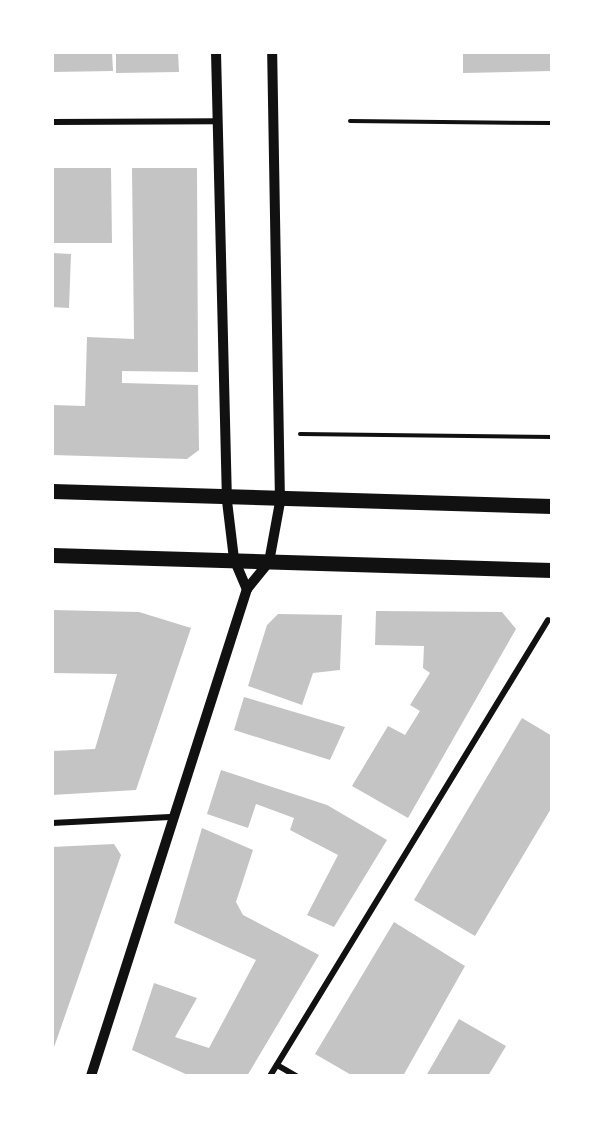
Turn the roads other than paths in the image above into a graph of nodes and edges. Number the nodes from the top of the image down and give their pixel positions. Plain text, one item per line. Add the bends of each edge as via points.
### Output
1 (216, 52) edge
2 (272, 52) edge
3 (218, 121) junction
4 (52, 122) edge
5 (52, 491) edge
6 (227, 501) junction
7 (280, 502) junction
8 (552, 506) edge
9 (52, 555) edge
10 (234, 560) junction
11 (268, 562) junction
12 (552, 570) edge
13 (247, 589) junction
14 (548, 620) dead end
15 (170, 817) junction
16 (52, 823) edge
17 (277, 1065) junction
18 (90, 1076) edge
19 (270, 1076) edge
20 (296, 1076) edge

1 - 3 street
2 - 7 street
3 - 4 street
3 - 6 street
5 - 6 main road
6 - 7 main road
6 - 10 street
7 - 8 main road
7 - 11 street
9 - 10 main road
10 - 11 main road
10 - 13 street
11 - 12 main road
11 - 13 street
13 - 15 street
14 - 17 street
15 - 16 street
15 - 18 street
17 - 19 street
17 - 20 street

